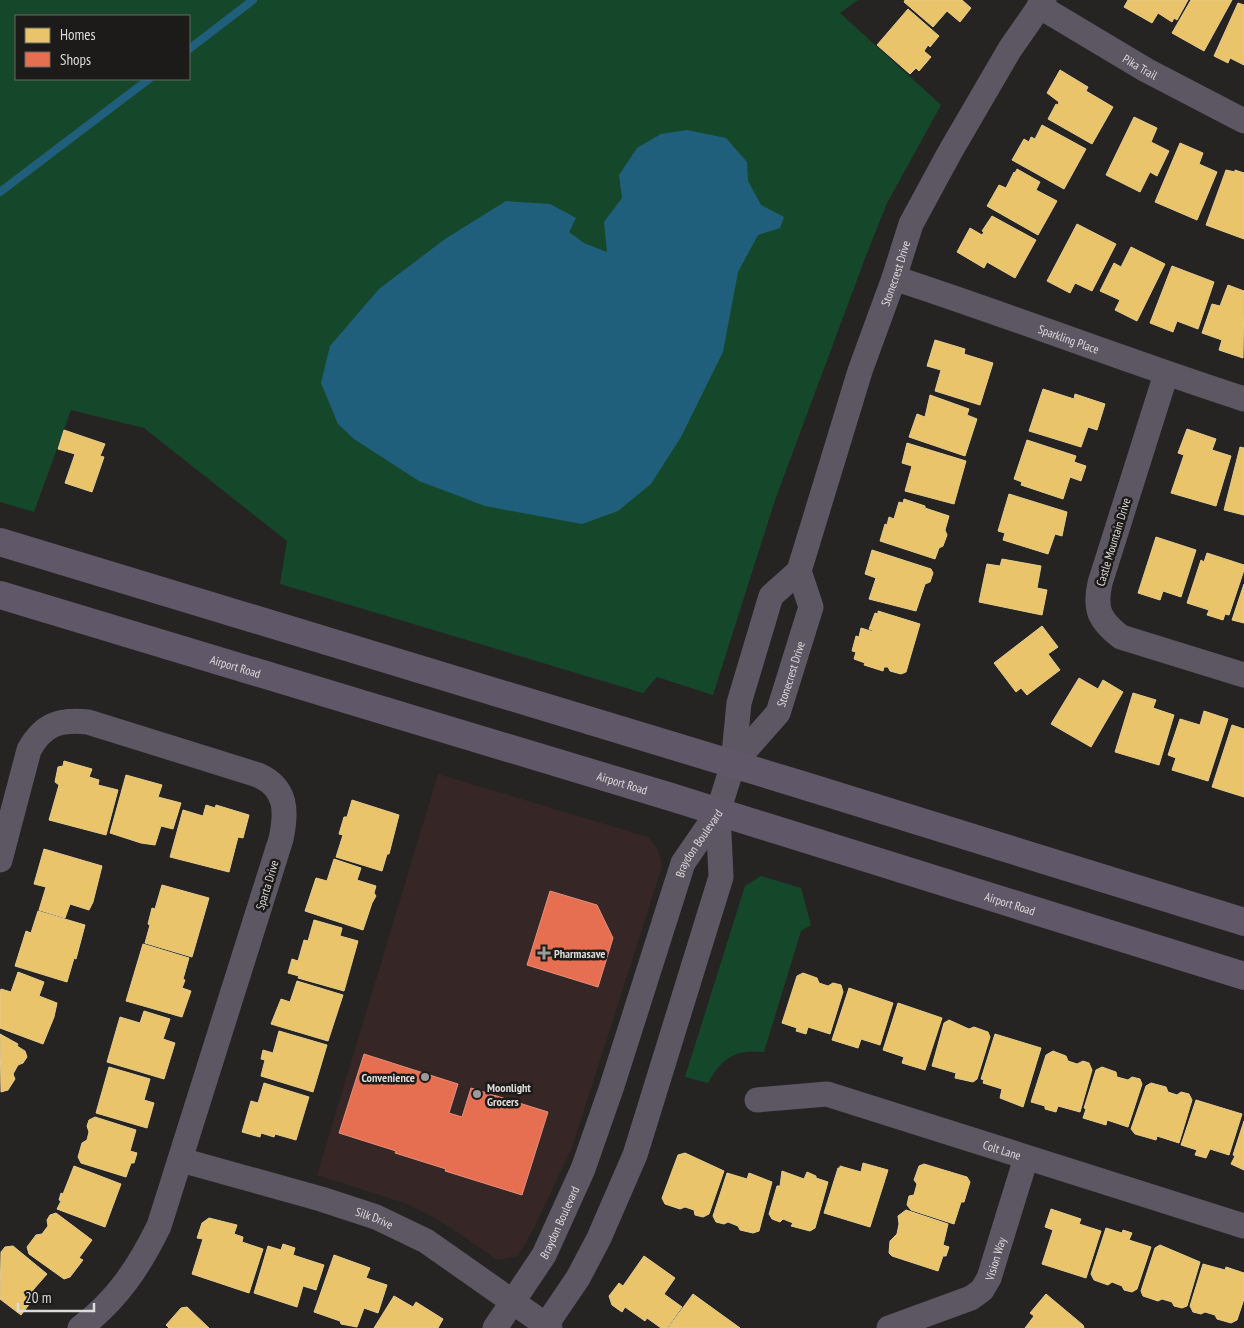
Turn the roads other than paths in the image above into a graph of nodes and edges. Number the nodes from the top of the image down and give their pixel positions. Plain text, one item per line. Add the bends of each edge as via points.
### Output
1 (1042, 3) edge
2 (1244, 120) edge
3 (894, 278) junction
4 (1166, 374) junction
5 (1244, 399) edge
6 (0, 542) edge
7 (799, 571) junction
8 (0, 595) edge
9 (1244, 675) edge
10 (733, 764) junction
11 (718, 812) junction
12 (0, 860) edge
13 (1244, 922) edge
14 (1244, 976) edge
15 (757, 1100) dead end
16 (1026, 1158) junction
17 (181, 1160) junction
18 (1244, 1226) edge
19 (514, 1303) junction
20 (547, 1327) edge
21 (80, 1328) edge
22 (496, 1328) edge
23 (888, 1328) edge

1 - 2 street, Pika Trail via 1146,70
1 - 3 street, Stonecrest Drive via 1010,48 911,224
3 - 4 street, Sparkling Place
3 - 7 street, Stonecrest Drive via 860,371
4 - 5 street, Sparkling Place
4 - 9 street, Castle Mountain Drive via 1097,594 1100,617 1122,637
6 - 10 main road
7 - 10 street, Stonecrest Drive via 771,596 739,702
7 - 10 street, Stonecrest Drive via 811,607 778,713
8 - 11 main road, Airport Road
10 - 11 street, Stonecrest Drive
10 - 13 main road
11 - 14 main road, Airport Road
11 - 19 street, Braydon Boulevard via 683,863 583,1169 544,1256
11 - 20 street, Braydon Boulevard via 722,877 635,1155 599,1238
12 - 17 street, Sparta Drive via 30,750 44,729 58,723 72,720 88,722 258,775 279,790 285,820 281,839
15 - 16 street, Colt Lane via 827,1094
16 - 18 street, Colt Lane
16 - 23 street, Vision Way via 989,1278 982,1290 971,1298
17 - 19 street, Silk Drive via 321,1199 376,1218 426,1241
17 - 21 street, Sparta Drive via 159,1226 147,1250 110,1302
19 - 20 street, Silk Drive
19 - 22 street, Braydon Boulevard

